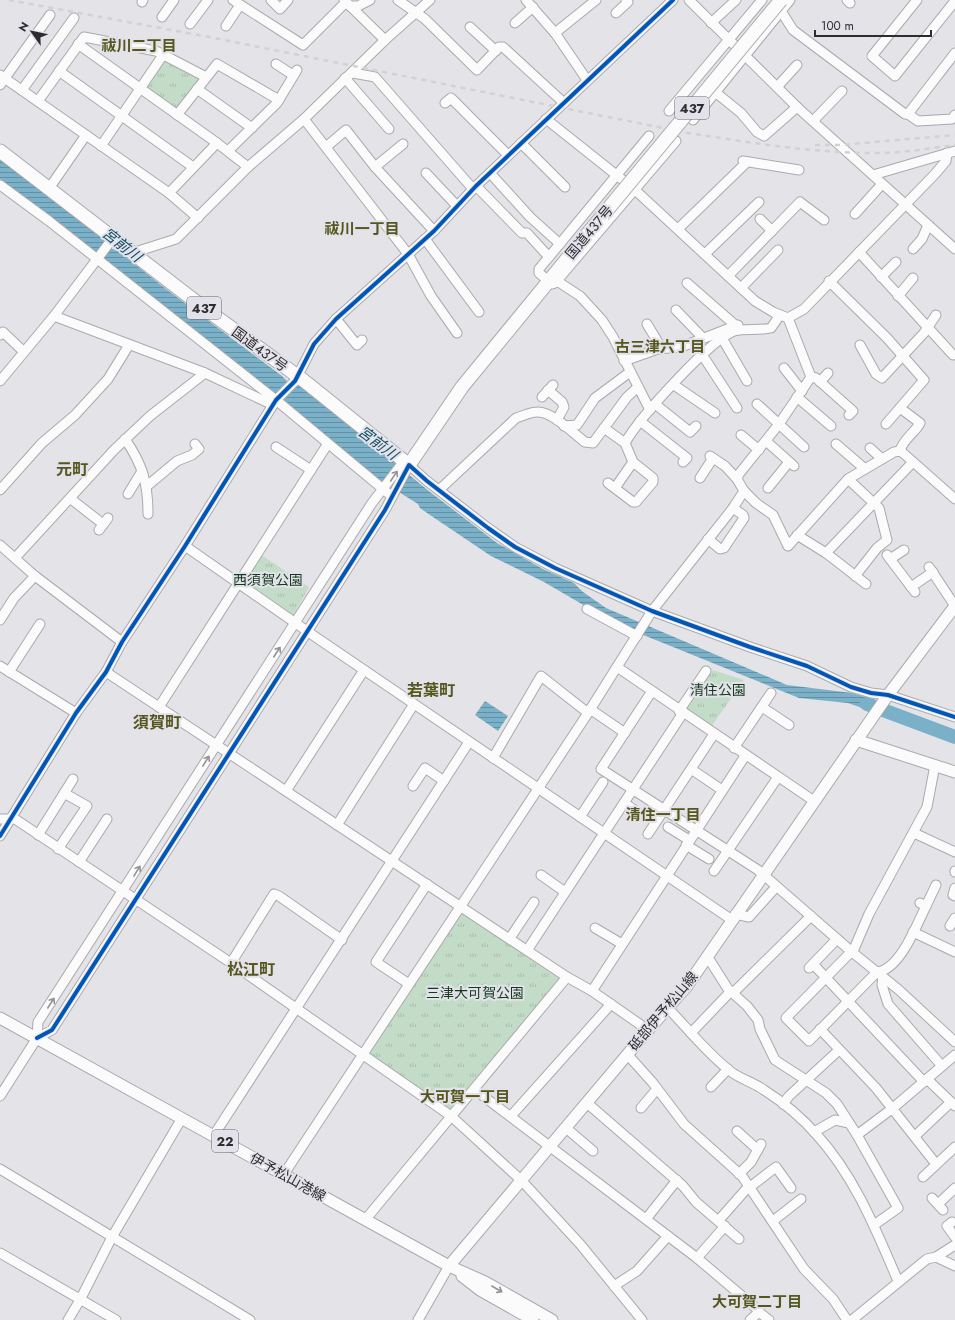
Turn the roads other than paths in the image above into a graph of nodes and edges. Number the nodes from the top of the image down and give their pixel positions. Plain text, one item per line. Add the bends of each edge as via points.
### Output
1 (174, 0) edge
2 (208, 0) edge
3 (271, 0) edge
4 (288, 0) edge
5 (370, 0) edge
6 (398, 0) edge
7 (430, 0) edge
8 (526, 0) edge
9 (596, 0) edge
10 (626, 0) edge
11 (673, 0) edge
12 (689, 0) edge
13 (736, 0) edge
14 (762, 0) edge
15 (772, 0) edge
16 (790, 0) edge
17 (917, 0) edge
18 (955, 1) edge
19 (236, 2) edge
20 (347, 3) edge
21 (781, 6) edge
22 (532, 7) junction
23 (415, 12) junction
24 (616, 13) dead end
25 (50, 15) dead end
26 (162, 17) dead end
27 (74, 18) dead end
28 (711, 23) junction
29 (190, 24) dead end
30 (516, 24) dead end
31 (226, 26) dead end
32 (470, 27) dead end
33 (555, 33) junction
34 (385, 40) junction
35 (728, 40) junction
36 (78, 44) junction
37 (496, 51) junction
38 (955, 53) edge
39 (163, 55) junction
40 (744, 55) junction
41 (276, 64) dead end
42 (797, 65) dead end
43 (59, 71) junction
44 (349, 76) junction
45 (206, 77) junction
46 (2, 79) edge
47 (587, 80) junction
48 (777, 87) junction
49 (140, 89) junction
50 (22, 90) junction
51 (197, 90) junction
52 (842, 91) dead end
53 (715, 92) junction
54 (279, 100) junction
55 (38, 101) junction
56 (445, 103) dead end
57 (564, 104) junction
58 (797, 107) junction
59 (669, 111) dead end
60 (908, 114) junction
61 (122, 115) junction
62 (177, 115) junction
63 (955, 115) edge
64 (304, 119) junction
65 (546, 119) junction
66 (693, 120) dead end
67 (813, 121) junction
68 (252, 128) junction
69 (389, 129) dead end
70 (86, 135) junction
71 (649, 136) dead end
72 (676, 141) dead end
73 (217, 143) junction
74 (521, 143) junction
75 (402, 144) dead end
76 (101, 146) junction
77 (326, 147) junction
78 (0, 151) edge
79 (228, 151) junction
80 (951, 152) edge
81 (508, 155) junction
82 (193, 167) junction
83 (248, 167) junction
84 (375, 167) junction
85 (787, 168) junction
86 (799, 170) dead end
87 (426, 173) dead end
88 (490, 173) junction
89 (617, 175) junction
90 (873, 175) junction
91 (783, 177) dead end
92 (882, 184) junction
93 (0, 185) edge
94 (50, 187) junction
95 (566, 187) dead end
96 (474, 188) junction
97 (634, 189) junction
98 (169, 193) junction
99 (759, 202) dead end
100 (905, 204) junction
101 (457, 206) junction
102 (600, 213) junction
103 (855, 214) dead end
104 (198, 218) junction
105 (760, 219) dead end
106 (824, 220) dead end
107 (928, 225) junction
108 (678, 229) junction
109 (434, 231) junction
110 (772, 231) junction
111 (425, 239) junction
112 (112, 240) junction
113 (560, 244) junction
114 (913, 249) dead end
115 (955, 249) edge
116 (778, 250) dead end
117 (859, 252) junction
118 (132, 253) junction
119 (408, 254) junction
120 (705, 254) junction
121 (549, 257) junction
122 (98, 258) junction
123 (896, 262) dead end
124 (728, 276) junction
125 (881, 277) junction
126 (913, 278) dead end
127 (549, 280) junction
128 (829, 281) junction
129 (687, 283) dead end
130 (741, 288) junction
131 (898, 296) junction
132 (676, 310) dead end
133 (479, 312) dead end
134 (54, 316) junction
135 (784, 316) junction
136 (936, 316) dead end
137 (336, 319) junction
138 (648, 324) dead end
139 (735, 325) junction
140 (751, 325) dead end
141 (928, 327) junction
142 (457, 333) dead end
143 (0, 335) edge
144 (703, 338) junction
145 (722, 338) junction
146 (362, 340) dead end
147 (129, 344) junction
148 (860, 345) dead end
149 (661, 349) junction
150 (24, 352) junction
151 (902, 355) junction
152 (953, 355) dead end
153 (703, 356) junction
154 (624, 361) junction
155 (784, 368) dead end
156 (630, 372) junction
157 (205, 373) junction
158 (828, 373) dead end
159 (811, 377) junction
160 (296, 379) junction
161 (0, 381) edge
162 (747, 382) dead end
163 (820, 382) junction
164 (674, 385) junction
165 (638, 387) junction
166 (547, 391) dead end
167 (800, 394) junction
168 (276, 400) junction
169 (757, 404) dead end
170 (653, 407) junction
171 (737, 408) dead end
172 (900, 408) junction
173 (715, 413) dead end
174 (849, 415) dead end
175 (556, 420) junction
176 (640, 421) junction
177 (779, 424) junction
178 (886, 424) dead end
179 (564, 426) junction
180 (696, 426) dead end
181 (831, 426) dead end
182 (604, 428) junction
183 (741, 435) dead end
184 (125, 439) junction
185 (766, 441) junction
186 (625, 443) junction
187 (195, 444) dead end
188 (327, 444) junction
189 (836, 444) dead end
190 (804, 447) dead end
191 (276, 448) dead end
192 (870, 448) dead end
193 (759, 450) junction
194 (900, 451) junction
195 (882, 459) junction
196 (632, 462) junction
197 (683, 462) dead end
198 (913, 462) junction
199 (406, 464) junction
200 (865, 469) junction
201 (311, 470) junction
202 (142, 471) junction
203 (700, 478) dead end
204 (737, 479) junction
205 (848, 480) junction
206 (147, 486) junction
207 (768, 488) dead end
208 (0, 490) edge
209 (439, 490) junction
210 (744, 491) junction
211 (388, 492) junction
212 (128, 494) dead end
213 (71, 499) junction
214 (955, 499) edge
215 (873, 503) junction
216 (733, 508) junction
217 (148, 514) dead end
218 (103, 524) dead end
219 (797, 535) junction
220 (708, 539) junction
221 (0, 545) edge
222 (186, 546) junction
223 (904, 550) dead end
224 (826, 553) junction
225 (15, 558) junction
226 (35, 576) junction
227 (855, 576) junction
228 (238, 584) junction
229 (866, 584) dead end
230 (955, 606) edge
231 (587, 609) dead end
232 (652, 610) junction
233 (0, 620) edge
234 (296, 623) junction
235 (40, 624) dead end
236 (307, 632) junction
237 (637, 636) junction
238 (122, 642) junction
239 (0, 666) edge
240 (617, 667) junction
241 (364, 670) junction
242 (706, 671) dead end
243 (9, 672) junction
244 (106, 672) junction
245 (652, 691) junction
246 (771, 693) dead end
247 (885, 699) junction
248 (414, 704) junction
249 (762, 707) junction
250 (159, 708) junction
251 (589, 711) junction
252 (681, 712) junction
253 (76, 713) junction
254 (955, 718) edge
255 (789, 724) dead end
256 (625, 732) junction
257 (714, 734) junction
258 (856, 740) junction
259 (469, 742) junction
260 (216, 746) junction
261 (734, 748) junction
262 (229, 755) junction
263 (745, 756) junction
264 (493, 758) junction
265 (935, 766) junction
266 (691, 769) junction
267 (955, 772) edge
268 (778, 777) junction
269 (73, 779) dead end
270 (413, 781) dead end
271 (444, 781) junction
272 (603, 782) dead end
273 (538, 789) junction
274 (632, 789) junction
275 (722, 790) junction
276 (286, 791) junction
277 (64, 793) junction
278 (624, 802) junction
279 (814, 802) junction
280 (664, 810) junction
281 (644, 816) dead end
282 (580, 817) junction
283 (0, 819) edge
284 (107, 819) dead end
285 (10, 820) junction
286 (337, 825) junction
287 (668, 827) dead end
288 (696, 830) junction
289 (603, 833) junction
290 (914, 833) junction
291 (648, 834) dead end
292 (38, 835) junction
293 (0, 836) edge
294 (688, 842) junction
295 (58, 848) junction
296 (728, 850) junction
297 (955, 852) edge
298 (708, 859) dead end
299 (393, 861) junction
300 (79, 862) junction
301 (714, 871) dead end
302 (541, 875) dead end
303 (666, 876) junction
304 (762, 876) junction
305 (427, 884) junction
306 (936, 885) dead end
307 (776, 887) junction
308 (124, 892) junction
309 (565, 892) junction
310 (135, 899) junction
311 (534, 902) dead end
312 (461, 906) junction
313 (811, 916) junction
314 (734, 917) junction
315 (955, 918) edge
316 (950, 926) dead end
317 (595, 928) dead end
318 (913, 932) junction
319 (510, 938) junction
320 (837, 938) junction
321 (342, 940) junction
322 (622, 944) junction
323 (528, 949) junction
324 (852, 952) junction
325 (955, 952) edge
326 (707, 956) junction
327 (230, 963) junction
328 (880, 975) junction
329 (567, 977) junction
330 (826, 978) junction
331 (409, 984) junction
332 (592, 991) junction
333 (732, 992) junction
334 (849, 1001) junction
335 (611, 1004) junction
336 (297, 1008) junction
337 (668, 1008) junction
338 (0, 1018) edge
339 (820, 1029) junction
340 (648, 1030) junction
341 (691, 1033) junction
342 (37, 1038) junction
343 (955, 1042) edge
344 (839, 1050) junction
345 (362, 1053) junction
346 (627, 1054) junction
347 (955, 1055) edge
348 (942, 1066) junction
349 (728, 1069) junction
350 (807, 1080) junction
351 (926, 1080) junction
352 (711, 1087) dead end
353 (474, 1089) junction
354 (657, 1089) junction
355 (0, 1096) edge
356 (586, 1103) junction
357 (783, 1104) junction
358 (953, 1104) edge
359 (641, 1108) dead end
360 (893, 1108) junction
361 (451, 1116) junction
362 (511, 1116) junction
363 (182, 1118) junction
364 (849, 1122) junction
365 (566, 1128) junction
366 (737, 1131) dead end
367 (814, 1132) junction
368 (214, 1135) junction
369 (857, 1135) junction
370 (915, 1136) junction
371 (551, 1146) junction
372 (955, 1147) edge
373 (593, 1151) dead end
374 (936, 1164) junction
375 (0, 1169) edge
376 (284, 1174) junction
377 (739, 1174) junction
378 (923, 1177) dead end
379 (677, 1180) junction
380 (522, 1181) junction
381 (749, 1187) junction
382 (791, 1188) dead end
383 (955, 1188) edge
384 (801, 1199) dead end
385 (938, 1204) dead end
386 (646, 1219) junction
387 (365, 1220) junction
388 (773, 1221) junction
389 (952, 1222) dead end
390 (722, 1223) junction
391 (874, 1225) junction
392 (668, 1236) junction
393 (112, 1237) junction
394 (955, 1237) edge
395 (739, 1239) dead end
396 (955, 1245) edge
397 (0, 1253) edge
398 (936, 1257) junction
399 (697, 1258) junction
400 (449, 1266) junction
401 (955, 1266) edge
402 (898, 1280) junction
403 (614, 1286) junction
404 (80, 1300) junction
405 (759, 1312) junction
406 (247, 1319) edge
407 (68, 1320) edge
408 (116, 1320) edge
409 (418, 1320) edge
410 (533, 1320) edge
411 (552, 1320) edge
412 (642, 1320) edge
413 (750, 1320) edge
414 (769, 1320) edge
415 (847, 1320) edge
416 (852, 1320) edge

1 - 26 street
2 - 29 street
3 - 4 street via 280,8
5 - 20 street via 358,6
6 - 23 street
7 - 23 street
8 - 22 street
9 - 33 street
10 - 24 street via 628,2
11 - 47 street
12 - 28 street
13 - 28 street
14 - 35 street
15 - 102 highway, 国道437号 / 437
16 - 21 street
17 - 18 street via 872,56 895,76
19 - 20 street via 303,45
19 - 31 street
20 - 34 street
21 - 40 street
21 - 60 street via 793,30
21 - 102 highway, 国道437号 / 437, bridge
22 - 30 street
22 - 33 street
23 - 34 street
23 - 37 street via 477,70
25 - 46 street
27 - 50 street
28 - 35 street
32 - 37 street
33 - 47 street
34 - 44 street
35 - 40 street
35 - 59 street
36 - 39 street via 84,37 156,51
36 - 43 street
36 - 49 street
37 - 57 street via 500,47 506,49
38 - 60 street
39 - 45 street
39 - 49 street
40 - 48 street
40 - 53 street
41 - 54 street via 295,73
42 - 48 street
43 - 55 street
43 - 61 street
44 - 64 street
44 - 69 street
44 - 96 street via 375,77
45 - 51 street
45 - 54 street via 217,64
46 - 50 street
47 - 57 street
48 - 58 street
49 - 61 street
49 - 62 street
50 - 55 street
51 - 62 street
51 - 68 street
52 - 67 street
53 - 58 street via 764,136
53 - 66 street
54 - 68 street
55 - 70 street
56 - 81 street via 451,98
57 - 65 street
58 - 67 street
60 - 63 street via 918,121 952,119
61 - 76 street
61 - 82 street
62 - 73 street
64 - 77 street
64 - 83 street
65 - 74 street
65 - 89 street
67 - 90 street
68 - 79 street
70 - 76 street
70 - 94 street
71 - 89 street
72 - 97 street
73 - 79 street
73 - 82 street
74 - 81 street
74 - 95 street
75 - 84 street
76 - 98 street
77 - 84 street via 346,130
77 - 119 street
78 - 94 highway, 国道437号 / 437
79 - 83 street
80 - 90 street
80 - 100 street via 941,168
81 - 88 street
82 - 98 street
83 - 104 street
84 - 109 street
85 - 86 street
85 - 91 street
85 - 108 street via 745,161
87 - 101 street
88 - 96 street
88 - 113 street via 530,217
89 - 97 street
89 - 113 street
90 - 92 street
92 - 100 street
92 - 103 street
93 - 122 street
94 - 112 highway, 国道437号 / 437
96 - 101 street
96 - 121 street via 522,234 527,233
97 - 108 street
97 - 127 street
98 - 104 street
99 - 120 street
100 - 107 street
100 - 117 street
101 - 109 street
102 - 127 highway, 国道437号 / 437
104 - 118 street via 176,240
105 - 110 street
106 - 110 street via 800,202
107 - 114 street via 922,239
107 - 115 street
108 - 120 street
109 - 111 street
110 - 124 street
111 - 119 street
111 - 133 street
112 - 118 highway, 国道437号 / 437
112 - 122 street
113 - 121 street
116 - 130 street
117 - 125 street
117 - 128 street
118 - 160 highway, 国道437号 / 437
119 - 137 street
119 - 142 street via 431,296
120 - 124 street
121 - 127 street via 539,273
122 - 134 street
122 - 168 street
123 - 125 street
124 - 130 street
125 - 131 street
126 - 131 street
127 - 154 street via 580,296 602,320
127 - 199 highway, 国道437号 / 437 via 462,387
128 - 135 street via 804,309
128 - 151 street
129 - 139 street
130 - 135 street via 764,308
131 - 141 street
132 - 144 street
134 - 147 street
134 - 150 street
135 - 145 street via 771,328 735,331
135 - 159 street
136 - 141 street
137 - 146 street via 357,345
137 - 160 street via 314,344
138 - 149 street
139 - 140 street
139 - 144 street
141 - 151 street
141 - 152 street
143 - 150 street via 3,332
144 - 149 street via 681,348
145 - 153 street
145 - 162 street
147 - 157 street
147 - 208 street via 108,380 75,415 42,443
148 - 151 street via 876,374 882,378
149 - 154 street
150 - 161 street
151 - 172 street via 924,380
153 - 164 street
153 - 171 street
154 - 156 street
155 - 167 street
156 - 165 street
156 - 179 street via 595,398 577,425
157 - 168 street
157 - 184 street
158 - 163 street
159 - 163 street
159 - 167 street
160 - 168 street
160 - 199 highway, 国道437号 / 437
163 - 174 street via 853,411
164 - 170 street
164 - 173 street
165 - 170 street
165 - 182 street via 627,397
166 - 175 street via 562,402 564,407
167 - 177 street
167 - 181 street
168 - 188 street
168 - 222 street
169 - 177 street
170 - 176 street
170 - 180 street via 690,432
172 - 178 street
172 - 194 street via 920,424 904,440
175 - 179 street
175 - 209 street via 538,412 516,418
176 - 186 street
176 - 197 street via 687,458
177 - 185 street
177 - 190 street
179 - 182 street via 589,443 596,440
182 - 186 street
183 - 193 street
184 - 202 street via 136,455
184 - 213 street
185 - 193 street
185 - 207 street via 791,464
186 - 196 street
187 - 206 street via 199,449 196,452 177,461
188 - 201 street
188 - 211 street
189 - 200 street
191 - 201 street
192 - 195 street
193 - 204 street
194 - 195 street
194 - 198 street
195 - 200 street
196 - 196 street via 653,478 653,482 636,502 611,486
198 - 214 street
198 - 215 street
199 - 209 street
199 - 211 street
200 - 205 street
201 - 228 street
202 - 206 street
202 - 212 street
203 - 204 street via 712,457
204 - 210 street
205 - 215 street
205 - 219 street
206 - 217 street
209 - 232 street via 516,547 555,568
210 - 216 street
210 - 219 street via 773,515 788,546
211 - 234 street via 372,503
211 - 236 street via 385,510
213 - 218 street
213 - 225 street
215 - 224 street
215 - 227 street via 879,508 887,540 877,548
216 - 220 street
216 - 220 street via 744,518 724,548 720,549
219 - 224 street
220 - 232 street
221 - 225 street
222 - 228 street
222 - 238 street
223 - 230 street via 889,557 913,589 931,570
224 - 227 street
225 - 226 street
226 - 233 street via 14,598
226 - 238 street
227 - 229 street
228 - 234 street
228 - 250 street
230 - 247 main road, 砥部伊予松山線
231 - 237 street
232 - 237 street
232 - 247 street via 807,666 851,687
234 - 236 street
260 -> 234 street
235 - 243 street via 32,648
236 - 241 street
236 - 262 street
237 - 240 street
238 - 244 street
239 - 243 street
240 - 245 street
240 - 251 street
241 - 248 street
241 - 276 street
242 - 252 street
243 - 253 street
244 - 250 street
244 - 253 street
245 - 252 street
245 - 256 street
246 - 249 street
247 - 254 street
247 - 258 main road, 砥部伊予松山線
248 - 259 street
248 - 286 street
249 - 255 street
249 - 261 street
250 - 260 street
251 - 256 street
251 - 264 street via 541,676
251 - 273 street
252 - 257 street
252 - 274 street
253 - 285 street
256 - 274 street via 601,769
257 - 261 street
257 - 266 street
258 - 265 main road
258 - 279 main road, 砥部伊予松山線
259 - 264 street
259 - 271 street
260 - 262 street
308 -> 260 street
261 - 263 street
262 - 276 street
262 - 310 street
263 - 268 street
263 - 275 street
264 - 273 street
265 - 267 main road
265 - 290 street via 930,797
266 - 275 street
266 - 280 street
268 - 279 street
268 - 296 street
269 - 277 street
270 - 271 street via 425,768
271 - 299 street
272 - 282 street
273 - 282 street
273 - 312 street
274 - 278 street
274 - 280 street
275 - 288 street
276 - 286 street
277 - 292 street
277 - 295 street via 87,806
278 - 281 street
278 - 289 street
279 - 304 main road, 砥部伊予松山線
280 - 288 street
280 - 291 street
282 - 289 street
283 - 285 street
284 - 300 street
285 - 292 street via 15,819
285 - 293 street
286 - 299 street
287 - 294 street
288 - 294 street
288 - 296 street
289 - 303 street
289 - 309 street
290 - 297 street
290 - 324 street via 869,914
292 - 295 street
294 - 298 street
294 - 303 street
295 - 300 street
296 - 301 street
296 - 304 street via 758,870
299 - 305 street
299 - 321 street
300 - 308 street
302 - 309 street
303 - 314 street
303 - 322 street
304 - 307 street
304 - 314 main road, 砥部伊予松山線
305 - 312 street
305 - 331 street via 376,962
306 - 318 street via 923,904
307 - 313 street
307 - 314 street via 749,917
308 - 310 street
342 -> 308 street via 38,1022
309 - 323 street
310 - 327 street
310 - 342 street via 52,1030
311 - 319 street
312 - 319 street
312 - 331 street
313 - 320 street
313 - 333 street
314 - 326 main road, 砥部伊予松山線
315 - 316 street
317 - 322 street
318 - 325 street
318 - 328 street via 895,962
319 - 323 street
320 - 324 street
320 - 330 street via 811,966
321 - 327 street via 274,894
321 - 336 street
322 - 332 street
323 - 329 street
324 - 328 street
324 - 330 street
326 - 333 street
326 - 337 main road, 砥部伊予松山線
327 - 336 street
328 - 334 street
328 - 343 street
328 - 348 street via 888,1004
329 - 332 street
329 - 353 street
330 - 334 street
330 - 339 street via 786,1018 809,1040
331 - 345 street
332 - 335 street
333 - 341 street
333 - 350 street via 758,1020 775,1060
334 - 339 street
334 - 351 street
335 - 340 street
335 - 362 street
336 - 345 street
336 - 368 street
337 - 340 main road, 砥部伊予松山線
337 - 341 street
338 - 342 main road, 伊予松山港線 / 22
339 - 344 street
340 - 346 main road, 砥部伊予松山線
341 - 349 street
342 - 355 street
342 - 363 main road, 伊予松山港線 / 22
344 - 350 street
344 - 360 street
345 - 361 street
345 - 376 street
346 - 354 street
346 - 356 main road, 砥部伊予松山線
347 - 348 street
348 - 351 street
349 - 352 street
349 - 357 street
350 - 357 street
350 - 364 street via 826,1093
351 - 358 street
351 - 360 street
353 - 361 street
353 - 362 street
354 - 359 street
354 - 377 street via 684,1124
356 - 365 main road, 砥部伊予松山線
356 - 379 street
357 - 367 street
358 - 370 street
360 - 369 street
360 - 370 street
361 - 380 street
361 - 387 street
362 - 371 street
363 - 368 main road, 伊予松山港線 / 22
363 - 393 street
364 - 367 street via 835,1120
364 - 369 street
365 - 371 main road, 砥部伊予松山線
365 - 373 street
366 - 377 street via 760,1147 751,1162
367 - 391 street via 836,1158
368 - 376 main road, 伊予松山港線 / 22
369 - 391 street via 898,1208
370 - 374 street
371 - 380 main road, 砥部伊予松山線
371 - 386 street
372 - 374 street
374 - 378 street
375 - 393 street
376 - 387 main road, 伊予松山港線 / 22
377 - 381 street
379 - 386 street
379 - 390 street via 696,1202
380 - 400 main road, 砥部伊予松山線
380 - 403 street
381 - 382 street via 776,1168
381 - 388 street
381 - 390 street
383 - 385 street
384 - 388 street
386 - 392 street
387 - 400 main road, 伊予松山港線 / 22
388 - 415 street via 804,1269 833,1299
389 - 394 street via 947,1226
390 - 395 street
390 - 399 street
391 - 402 street
392 - 399 street
392 - 403 street via 637,1272
393 - 404 street
393 - 406 street
396 - 398 street
397 - 404 street
398 - 401 street
398 - 402 street via 927,1259
399 - 405 street
400 - 409 street
400 - 410 main road, 伊予松山港線 / 22 via 480,1290
400 -> 411 main road, 伊予松山港線 / 22 via 485,1282
402 - 416 street
403 - 412 street
404 - 407 street
404 - 408 street
405 - 413 street
405 - 414 street

